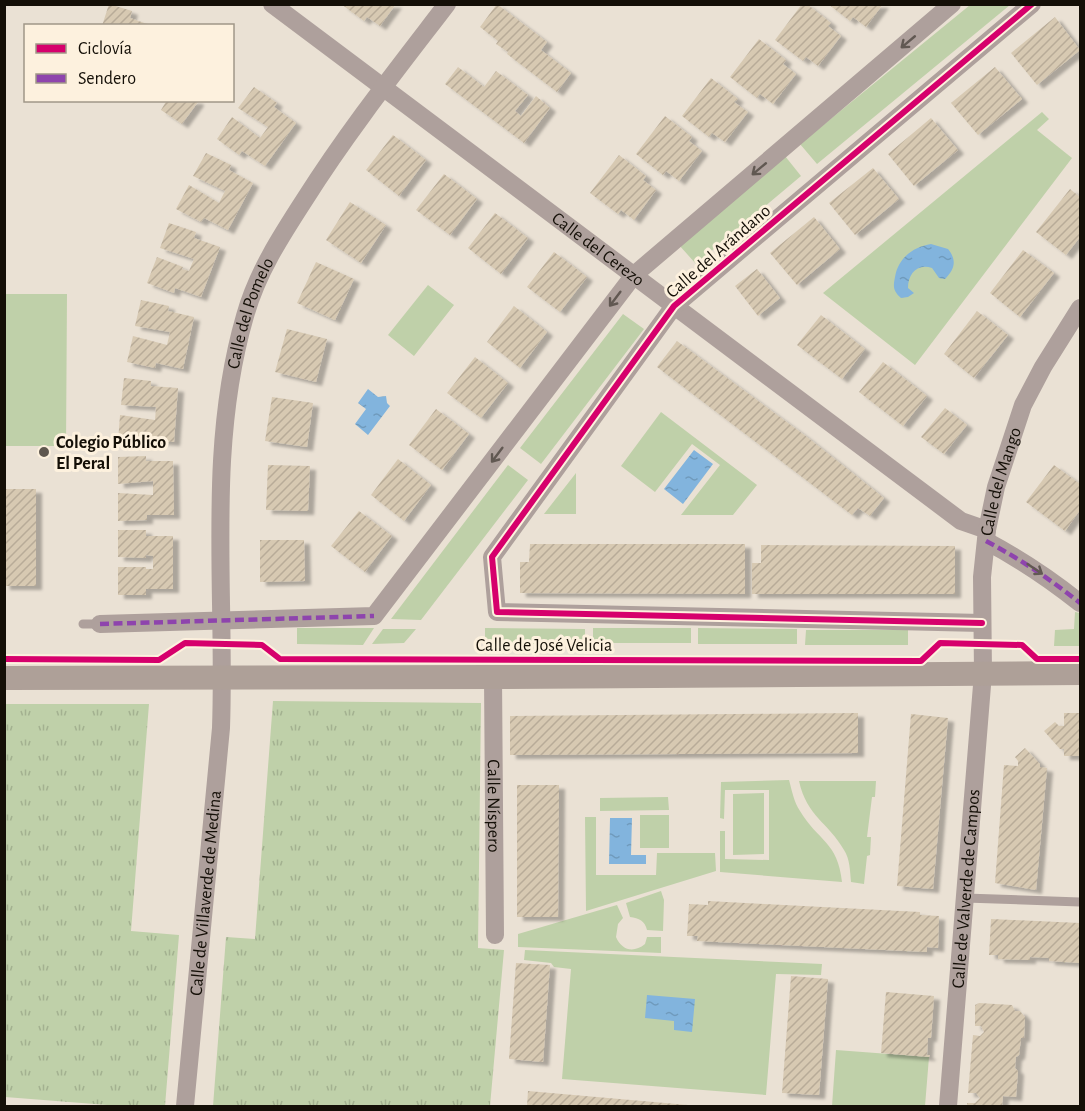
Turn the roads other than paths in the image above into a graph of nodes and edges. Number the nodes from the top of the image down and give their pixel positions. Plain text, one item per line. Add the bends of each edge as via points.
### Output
1 (272, 4) edge
2 (447, 4) edge
3 (952, 4) edge
4 (1032, 4) edge
5 (383, 88) junction
6 (634, 276) junction
7 (674, 306) junction
8 (1080, 308) edge
9 (986, 536) junction
10 (1080, 603) edge
11 (497, 612) joint
12 (221, 620) junction
13 (982, 623) junction
14 (91, 624) dead end
15 (982, 673) junction
16 (1080, 673) edge
17 (493, 677) junction
18 (4, 678) edge
19 (223, 678) junction
20 (965, 898) junction
21 (1080, 902) edge
22 (495, 935) dead end
23 (185, 1107) edge
24 (948, 1107) edge

1 - 5 street, Calle del Cerezo
2 - 5 street, Calle del Pomelo
3 -> 6 street, Calle del Arándano
4 - 7 street, Calle del Arándano
5 - 6 street, Calle del Cerezo
5 - 12 street, Calle del Pomelo via 334,153 272,250 245,315 229,384 221,463
6 - 7 street, Calle del Cerezo
6 -> 12 street, Calle del Arándano via 374,616
7 - 9 street, Calle del Cerezo
7 - 11 street, Calle del Arándano via 492,556
8 - 9 street, Calle del Mango via 1023,405 996,487
9 -> 10 street
9 - 13 street, Calle del Mango
11 - 13 street, Calle de José Velicia
12 - 14 street
12 - 19 street, Calle del Pomelo
13 - 15 street, Calle del Mango
15 - 16 street, Calle de José Velicia
15 - 17 street, Calle de José Velicia
15 - 20 street, Calle de Valverde de Campos
17 - 19 street, Calle de José Velicia
17 - 22 street, Calle Níspero
18 - 19 street, Calle de José Velicia
19 - 23 street, Calle de Villaverde de Medina
20 - 21 lane
20 - 24 street, Calle de Valverde de Campos

